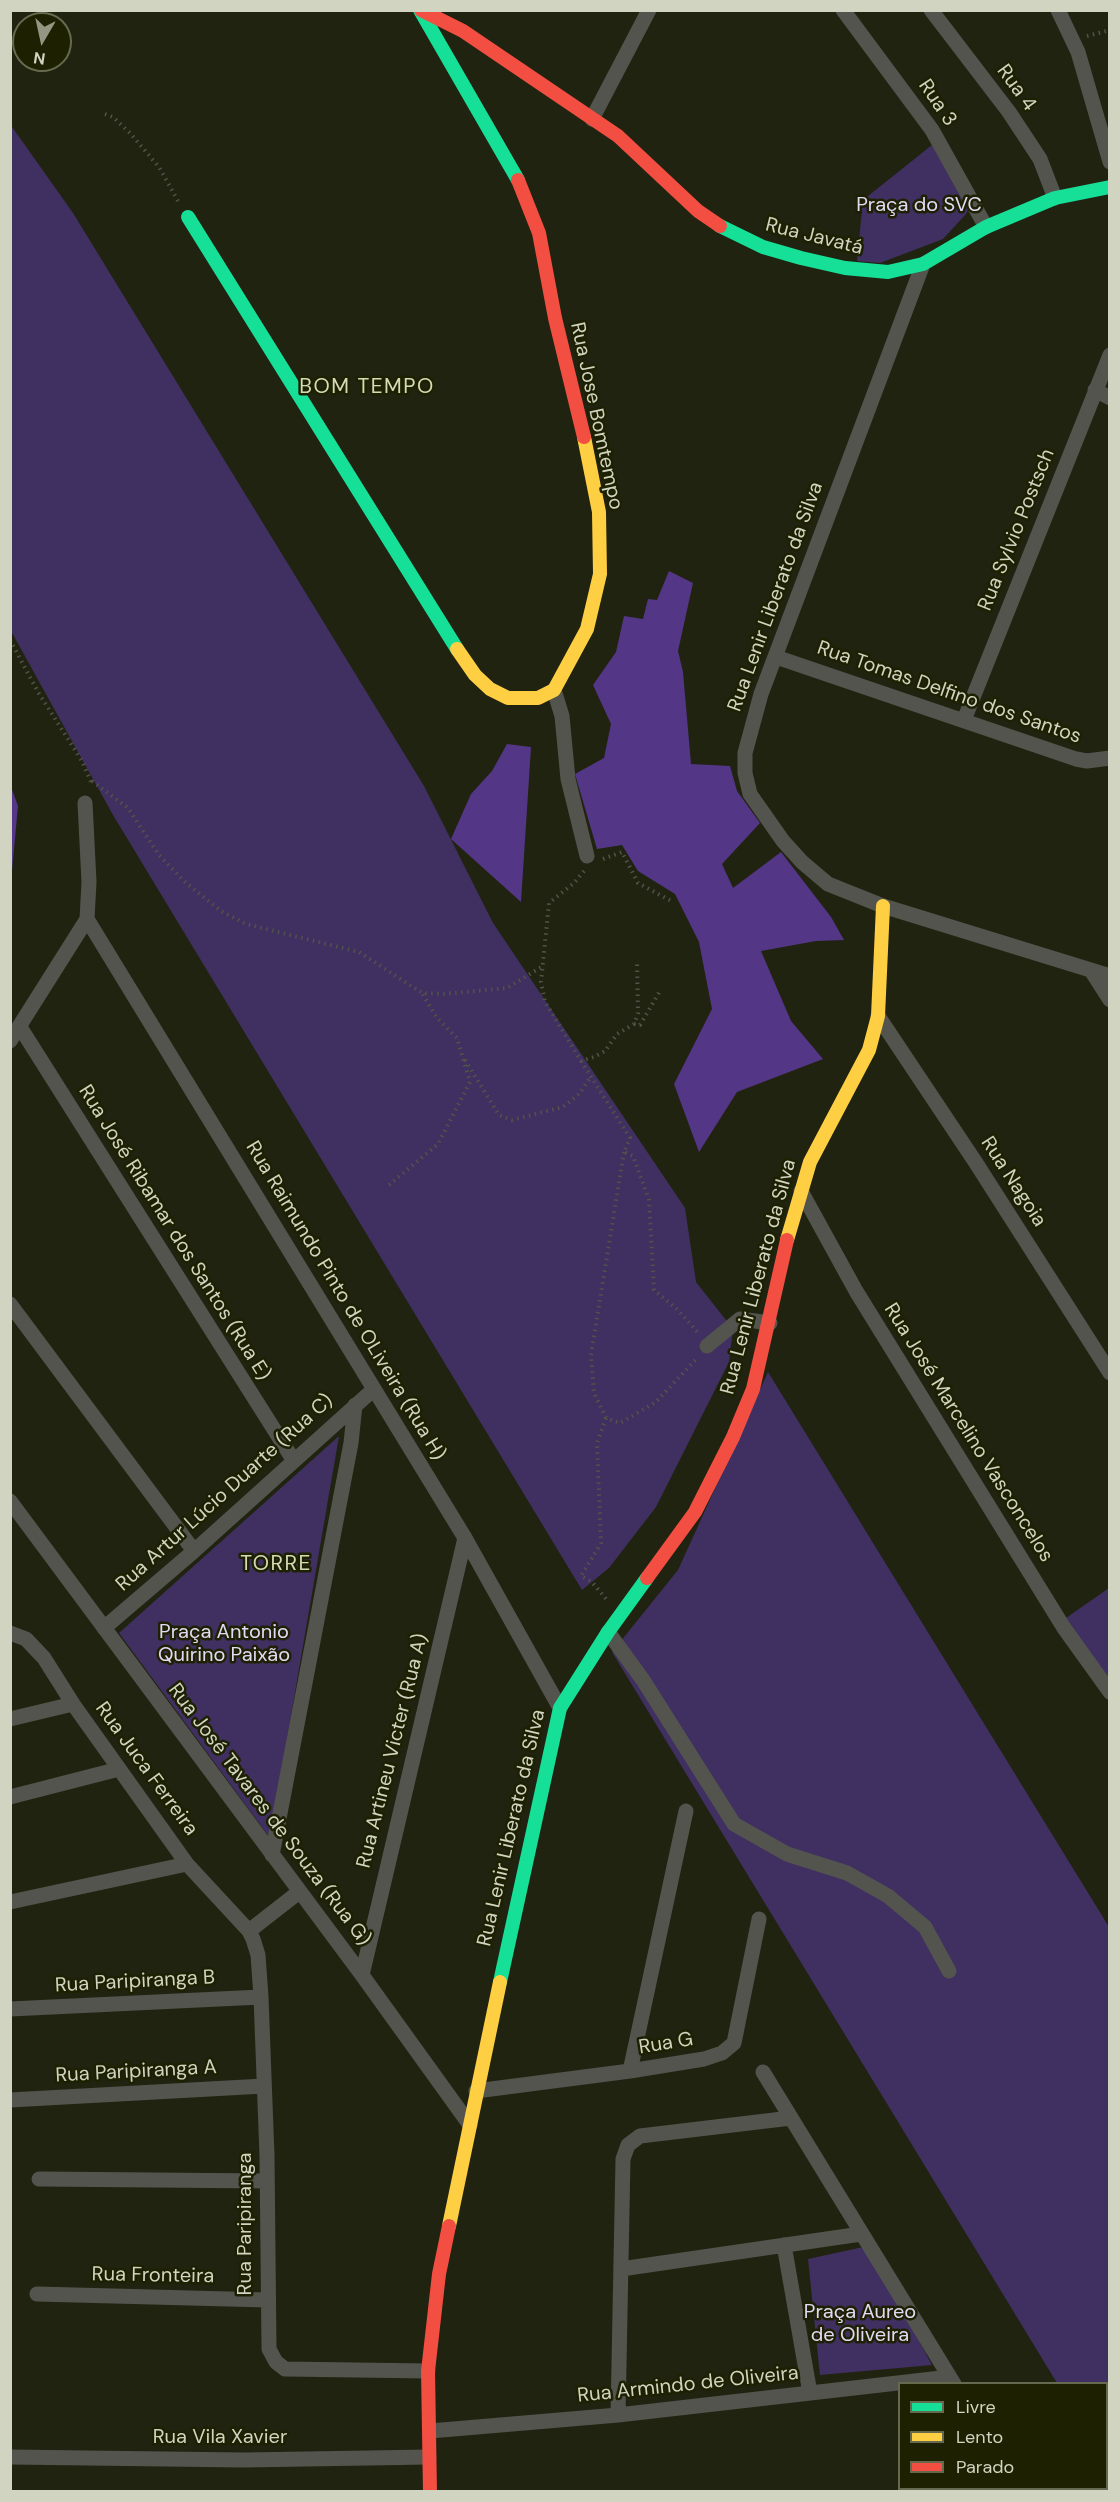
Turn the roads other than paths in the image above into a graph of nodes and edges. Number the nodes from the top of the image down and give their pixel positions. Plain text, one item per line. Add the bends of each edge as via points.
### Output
1 (421, 10) edge
2 (650, 10) edge
3 (843, 10) edge
4 (931, 10) edge
5 (1058, 10) edge
6 (592, 119) junction
7 (1110, 162) edge
8 (1110, 187) edge
9 (1055, 198) junction
10 (188, 217) road end
11 (986, 227) junction
12 (923, 264) junction
13 (1110, 355) edge
14 (1095, 390) junction
15 (1110, 398) edge
16 (776, 657) junction
17 (554, 690) junction
18 (964, 720) junction
19 (1110, 758) edge
20 (85, 803) road end
21 (588, 860) road end
22 (883, 906) junction
23 (87, 919) junction
24 (1092, 972) junction
25 (1110, 976) edge
26 (1110, 1000) edge
27 (878, 1016) junction
28 (20, 1027) junction
29 (10, 1041) edge
30 (801, 1191) junction
31 (10, 1304) edge
32 (770, 1323) junction
33 (709, 1344) road end
34 (1110, 1373) edge
35 (374, 1389) junction
36 (356, 1405) junction
37 (294, 1461) junction
38 (10, 1501) edge
39 (465, 1538) junction
40 (194, 1551) junction
41 (104, 1628) junction
42 (608, 1632) junction
43 (10, 1633) edge
44 (1110, 1692) edge
45 (73, 1704) junction
46 (560, 1708) junction
47 (10, 1719) edge
48 (119, 1769) junction
49 (10, 1797) edge
50 (686, 1811) dead end
51 (272, 1855) junction
52 (187, 1864) junction
53 (299, 1892) junction
54 (10, 1902) edge
55 (759, 1919) dead end
56 (249, 1930) junction
57 (949, 1971) dead end
58 (362, 1975) junction
59 (261, 1997) junction
60 (10, 2009) edge
61 (630, 2071) junction
62 (763, 2072) dead end
63 (264, 2086) junction
64 (476, 2091) junction
65 (10, 2100) edge
66 (791, 2118) junction
67 (470, 2125) junction
68 (39, 2179) dead end
69 (267, 2181) junction
70 (861, 2235) junction
71 (784, 2245) junction
72 (621, 2269) junction
73 (37, 2294) dead end
74 (267, 2300) junction
75 (428, 2371) junction
76 (952, 2380) edge
77 (930, 2382) edge
78 (898, 2385) edge
79 (810, 2393) junction
80 (618, 2415) junction
81 (430, 2431) junction
82 (10, 2457) edge
83 (429, 2457) junction
84 (430, 2492) edge

1 - 6 street, Rua Javatá via 463,31
1 - 17 street, Rua Jose Bomtempo via 520,184 539,233 589,458 599,512 600,574 587,629
2 - 6 street
3 - 11 street, Rua 3 via 932,130
4 - 9 street, Rua 4 via 1009,112 1040,159
5 - 7 street via 1078,52
6 - 12 street, Rua Javatá via 643,157 698,211 763,247 845,268 888,272
8 - 9 street, Rua Javatá
9 - 11 street, Rua Javatá
10 - 17 street via 475,675 508,698 538,698
11 - 12 street, Rua Javatá
12 - 16 street, Rua Lenir Liberato da Silva
13 - 14 street, Rua Sylvio Postsch
14 - 15 street
14 - 18 street, Rua Sylvio Postsch
16 - 18 street, Rua Tomas Delfino dos Santos
16 - 22 street, Rua Lenir Liberato da Silva via 760,694 746,753 750,794 783,841 828,884
17 - 21 street via 562,716 568,778
18 - 19 street, Rua Tomas Delfino dos Santos via 1076,759
20 - 23 street
22 - 24 street
22 - 27 street, Rua Lenir Liberato da Silva
23 - 28 street
23 - 35 street, Rua Raimundo Pinto de OLiveira (Rua H)
24 - 25 street
24 - 26 street
27 - 30 street, Rua Lenir Liberato da Silva via 869,1050 822,1136
27 - 34 street, Rua Nagoia
28 - 29 street
28 - 37 street, Rua José Ribamar dos Santos (Rua E)
30 - 32 street, Rua Lenir Liberato da Silva via 784,1250
30 - 44 street, Rua José Marcelino Vasconcelos via 855,1291 1064,1628
31 - 40 street
32 - 33 street via 740,1319
32 - 42 street, Rua Lenir Liberato da Silva via 753,1389 695,1512
35 - 36 street, Rua Artur Lúcio Duarte (Rua C)
35 - 39 street, Rua Raimundo Pinto de OLiveira (Rua H)
36 - 37 street, Rua Artur Lúcio Duarte (Rua C)
36 - 51 street
37 - 40 street, Rua Artur Lúcio Duarte (Rua C)
38 - 41 street, Rua José Tavares de Souza (Rua G)
39 - 46 street, Rua Raimundo Pinto de OLiveira (Rua H)
39 - 58 street, Rua Artineu Victer (Rua A)
40 - 41 street, Rua Artur Lúcio Duarte (Rua C)
41 - 51 street, Rua José Tavares de Souza (Rua G)
42 - 46 street, Rua Lenir Liberato da Silva
42 - 57 street via 734,1824 787,1854 847,1873 888,1896 925,1927
43 - 45 street, Rua Juca Ferreira via 26,1639 44,1658
45 - 47 street
45 - 48 street, Rua Juca Ferreira
46 - 64 street, Rua Lenir Liberato da Silva
48 - 49 street
48 - 52 street, Rua Juca Ferreira
50 - 61 street
51 - 53 street, Rua José Tavares de Souza (Rua G)
52 - 54 street
52 - 56 street, Rua Juca Ferreira
53 - 56 street
53 - 58 street, Rua José Tavares de Souza (Rua G)
55 - 61 street, Rua G via 734,2043 722,2053 704,2059
56 - 59 street, Rua Paripiranga via 258,1955
58 - 67 street, Rua José Tavares de Souza (Rua G)
59 - 60 street, Rua Paripiranga B
59 - 63 street, Rua Paripiranga
61 - 64 street, Rua G
62 - 66 street
63 - 65 street, Rua Paripiranga A
63 - 69 street, Rua Paripiranga
64 - 67 street, Rua Lenir Liberato da Silva
66 - 70 street
66 - 72 street via 640,2136 628,2145 623,2159
67 - 75 street, Rua Lenir Liberato da Silva via 440,2274
68 - 69 street
69 - 74 street, Rua Paripiranga
70 - 71 street
70 - 76 street
71 - 72 street
71 - 79 street
72 - 80 street
73 - 74 street, Rua Fronteira
74 - 75 street, Rua Paripiranga via 269,2349 285,2369
75 - 81 street, Rua Lenir Liberato da Silva
76 - 77 street, Rua Armindo de Oliveira
78 - 79 street, Rua Armindo de Oliveira
79 - 80 street, Rua Armindo de Oliveira
80 - 81 street, Rua Armindo de Oliveira
81 - 83 street, Rua Lenir Liberato da Silva
82 - 83 street, Rua Vila Xavier
83 - 84 street, Rua Lenir Liberato da Silva

